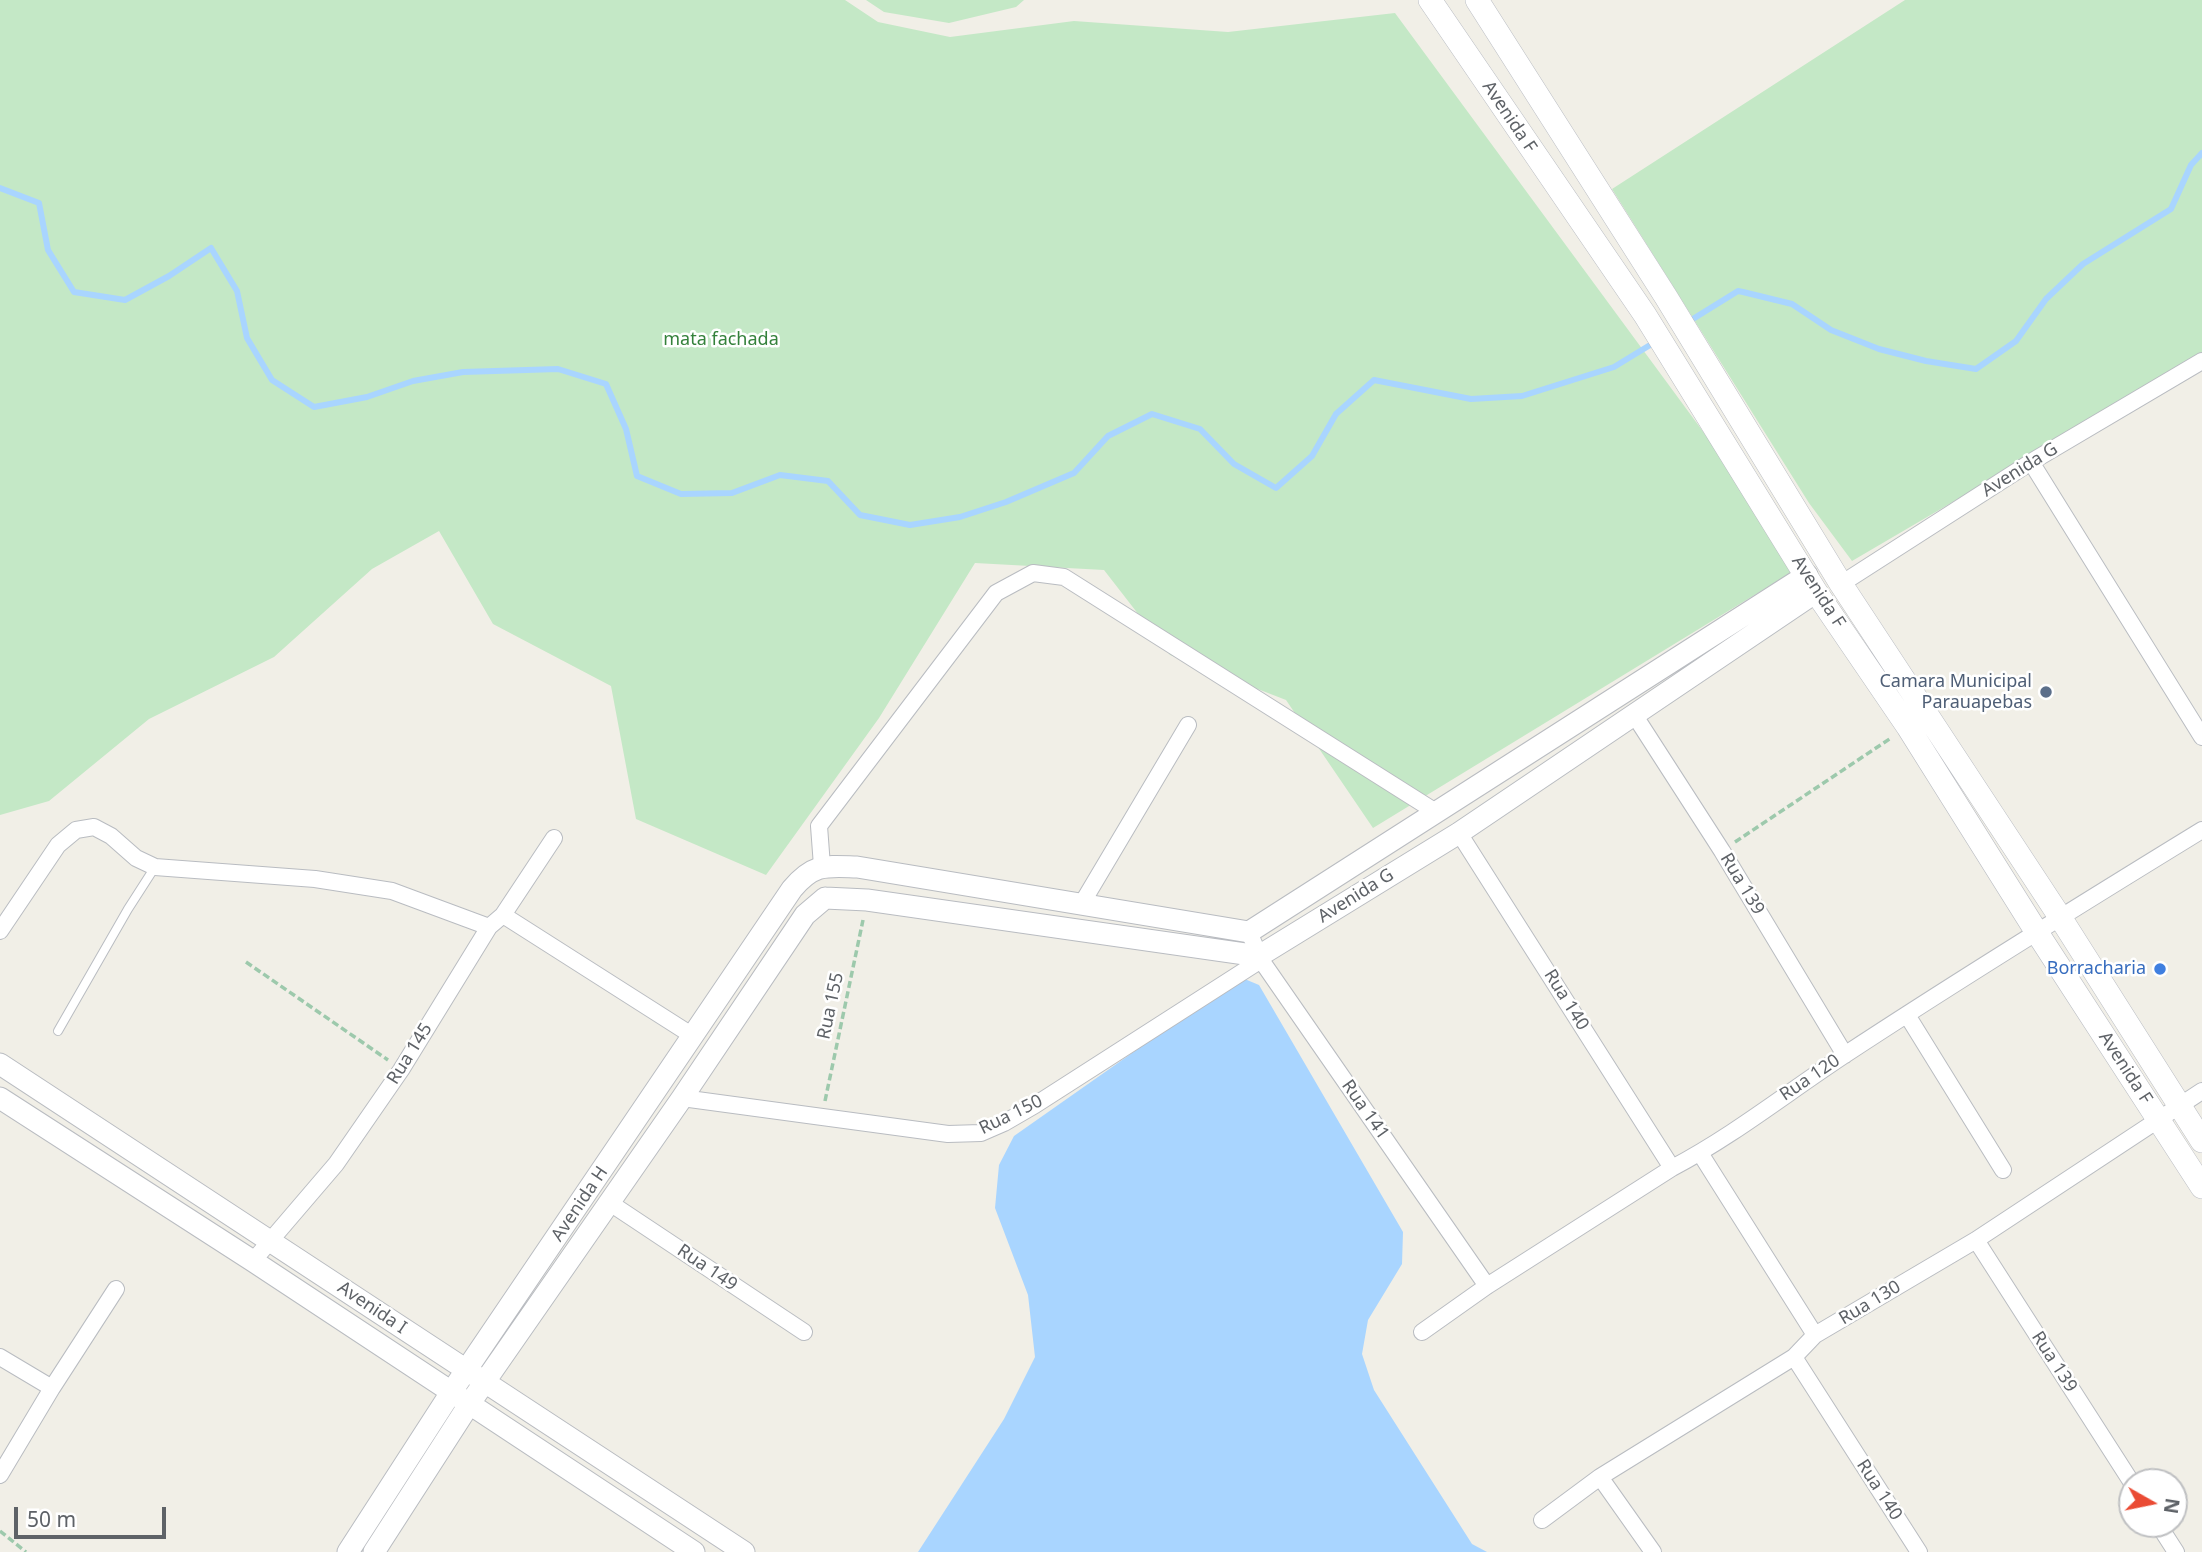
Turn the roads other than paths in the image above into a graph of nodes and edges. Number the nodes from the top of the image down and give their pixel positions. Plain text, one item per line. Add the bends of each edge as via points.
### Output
1 (1430, 0) edge
2 (1477, 0) edge
3 (2202, 361) edge
4 (2031, 462) junction
5 (1811, 583) junction
6 (1841, 584) junction
7 (1635, 716) junction
8 (1188, 725) dead end
9 (2202, 737) edge
10 (1436, 812) junction
11 (2202, 830) edge
12 (1459, 833) junction
13 (554, 838) dead end
14 (822, 866) junction
15 (156, 867) junction
16 (825, 898) junction
17 (1081, 905) junction
18 (503, 915) junction
19 (2060, 917) junction
20 (489, 927) junction
21 (0, 931) edge
22 (2036, 931) junction
23 (1249, 932) junction
24 (1260, 958) junction
25 (1907, 1015) junction
26 (58, 1031) dead end
27 (693, 1036) junction
28 (1845, 1055) junction
29 (0, 1064) edge
30 (2202, 1091) edge
31 (0, 1098) edge
32 (682, 1098) junction
33 (2179, 1105) junction
34 (74, 1114) junction
35 (2158, 1120) junction
36 (57, 1135) junction
37 (2202, 1140) edge
38 (1700, 1153) junction
39 (1672, 1168) junction
40 (2003, 1170) dead end
41 (2202, 1187) edge
42 (610, 1203) junction
43 (270, 1239) junction
44 (1976, 1240) junction
45 (253, 1261) junction
46 (1487, 1286) junction
47 (116, 1289) dead end
48 (804, 1332) dead end
49 (1422, 1332) dead end
50 (1815, 1335) junction
51 (0, 1357) edge
52 (1794, 1357) junction
53 (475, 1377) junction
54 (52, 1388) junction
55 (452, 1391) junction
56 (470, 1403) junction
57 (2122, 1468) edge
58 (0, 1475) edge
59 (1600, 1477) junction
60 (1542, 1520) dead end
61 (348, 1552) edge
62 (374, 1552) edge
63 (694, 1552) edge
64 (744, 1552) edge
65 (1653, 1552) edge
66 (1919, 1552) edge

1 - 5 main road, Avenida F via 1645,315
2 - 6 main road, Avenida F
3 - 4 street, Avenida G
4 - 6 street, Avenida G
4 - 9 street
5 - 7 street, Avenida G
5 - 10 street, Avenida G
5 - 22 main road, Avenida F
6 - 19 main road, Avenida F
7 - 12 street, Avenida G
7 - 28 street, Rua 139
8 - 17 street
10 - 14 street via 1064,577 1033,573 996,593 818,826
10 - 23 street, Avenida G
11 - 19 street, Rua 120
12 - 24 street, Avenida G
12 - 39 street, Rua 140
13 - 18 street, Rua 145
14 - 16 street
14 - 17 street via 858,867
14 - 27 street, Avenida H via 803,875 792,888
15 - 20 street via 315,879 392,891
15 - 21 street via 94,827 76,830 58,845
15 - 26 lane
16 - 24 street via 867,900
16 - 32 street, Avenida H via 805,915
17 - 23 street
18 - 20 street, Rua 145
18 - 27 street
19 - 22 street, Rua 120
19 - 33 main road, Avenida F
20 - 43 street, Rua 145 via 337,1164
22 - 25 street, Rua 120
22 - 35 main road, Avenida F
23 - 24 street, Rua 141
24 - 32 street, Rua 150 via 1035,1105 981,1133 948,1133
24 - 46 street, Rua 141
25 - 28 street, Rua 120
25 - 40 street
27 - 53 street, Avenida H
28 - 38 street, Rua 120
29 - 34 street, Avenida I
30 - 33 street, Rua 130
31 - 36 street, Avenida I
32 - 42 street, Avenida H
33 - 35 street, Rua 130
33 - 37 main road, Avenida F
34 - 36 street
34 - 43 street, Avenida I
35 - 41 main road, Avenida F
35 - 44 street, Rua 130
36 - 45 street, Avenida I
38 - 39 street, Rua 120
38 - 50 street
39 - 46 street, Rua 120
42 - 48 street, Rua 149
42 - 53 street, Avenida H
43 - 45 street, Rua 145
43 - 53 street, Avenida I
44 - 50 street, Rua 130
44 - 57 street, Rua 139
45 - 55 street, Avenida I
46 - 49 street, Rua 120
47 - 54 street
50 - 52 street, Rua 130
51 - 54 street
52 - 59 street, Rua 130
52 - 66 street, Rua 140
53 - 55 street, Avenida H
53 - 56 street, Avenida H
53 - 64 street, Avenida I
54 - 58 street
55 - 56 street, Avenida I
55 - 61 street, Avenida H
56 - 62 street, Avenida H
56 - 63 street, Avenida I
59 - 60 street, Rua 130
59 - 65 street

